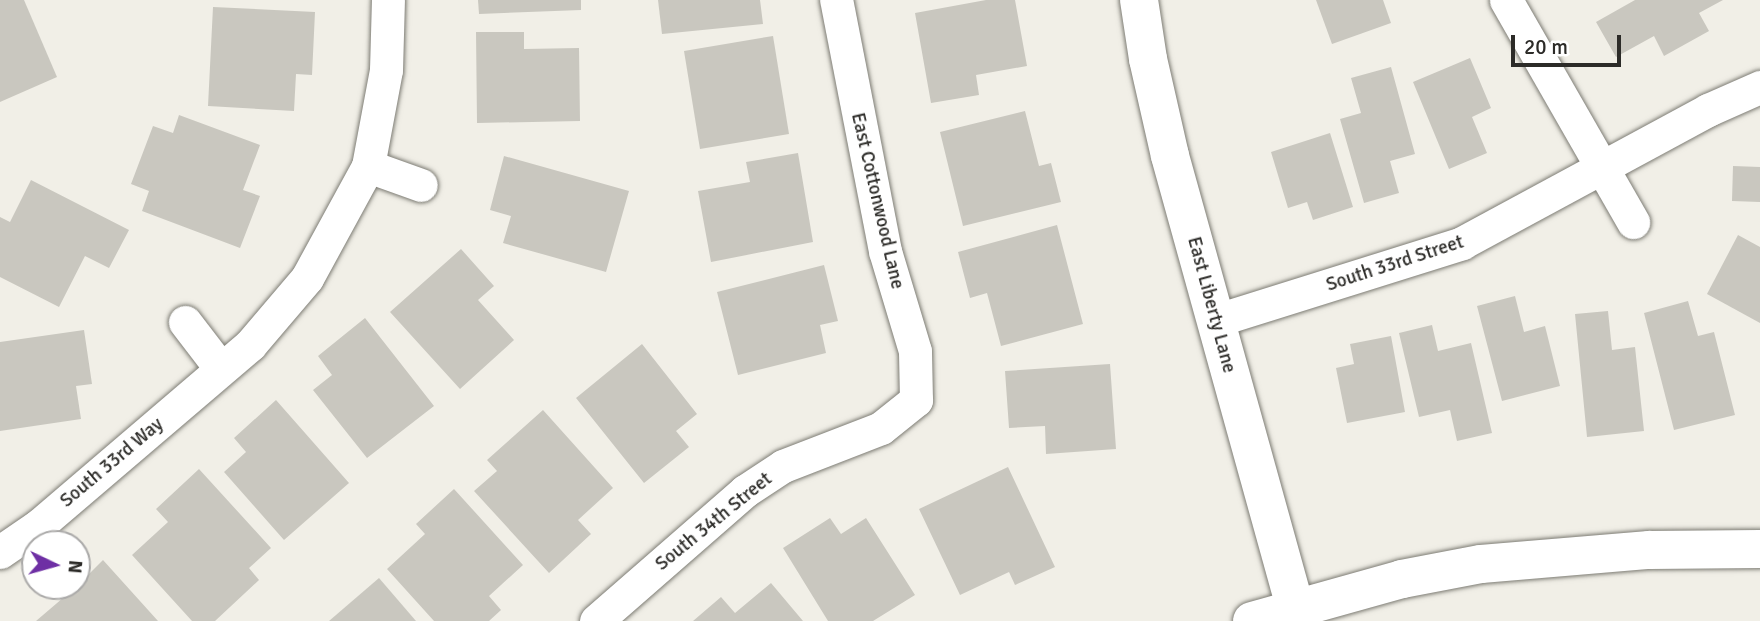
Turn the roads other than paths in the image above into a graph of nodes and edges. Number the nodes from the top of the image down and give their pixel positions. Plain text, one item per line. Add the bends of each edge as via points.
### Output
1 (388, 0) edge
2 (836, 0) edge
3 (1139, 0) edge
4 (1506, 0) edge
5 (1760, 87) edge
6 (368, 166) junction
7 (1601, 168) junction
8 (421, 185) dead end
9 (1633, 222) dead end
10 (1217, 320) junction
11 (185, 323) dead end
12 (220, 369) junction
13 (916, 400) joint
14 (1760, 549) edge
15 (0, 552) edge
16 (1295, 608) junction
17 (596, 621) edge
18 (1252, 621) edge

1 - 6 street, South 33rd Way via 386,70
2 - 13 street, East Cottonwood Lane via 884,251 915,351
3 - 10 street, East Liberty Lane via 1147,59 1170,156
4 - 7 street
5 - 7 street, South 33rd Street
6 - 8 street
6 - 12 street, South 33rd Way via 307,278 250,345
7 - 9 street
7 - 10 street, South 33rd Street via 1462,243
10 - 16 street, East Liberty Lane
11 - 12 street
12 - 15 street, South 33rd Way via 38,526
13 - 17 street, South 34th Street via 881,428 783,466 745,491
14 - 16 street via 1649,550 1481,564
16 - 18 street

